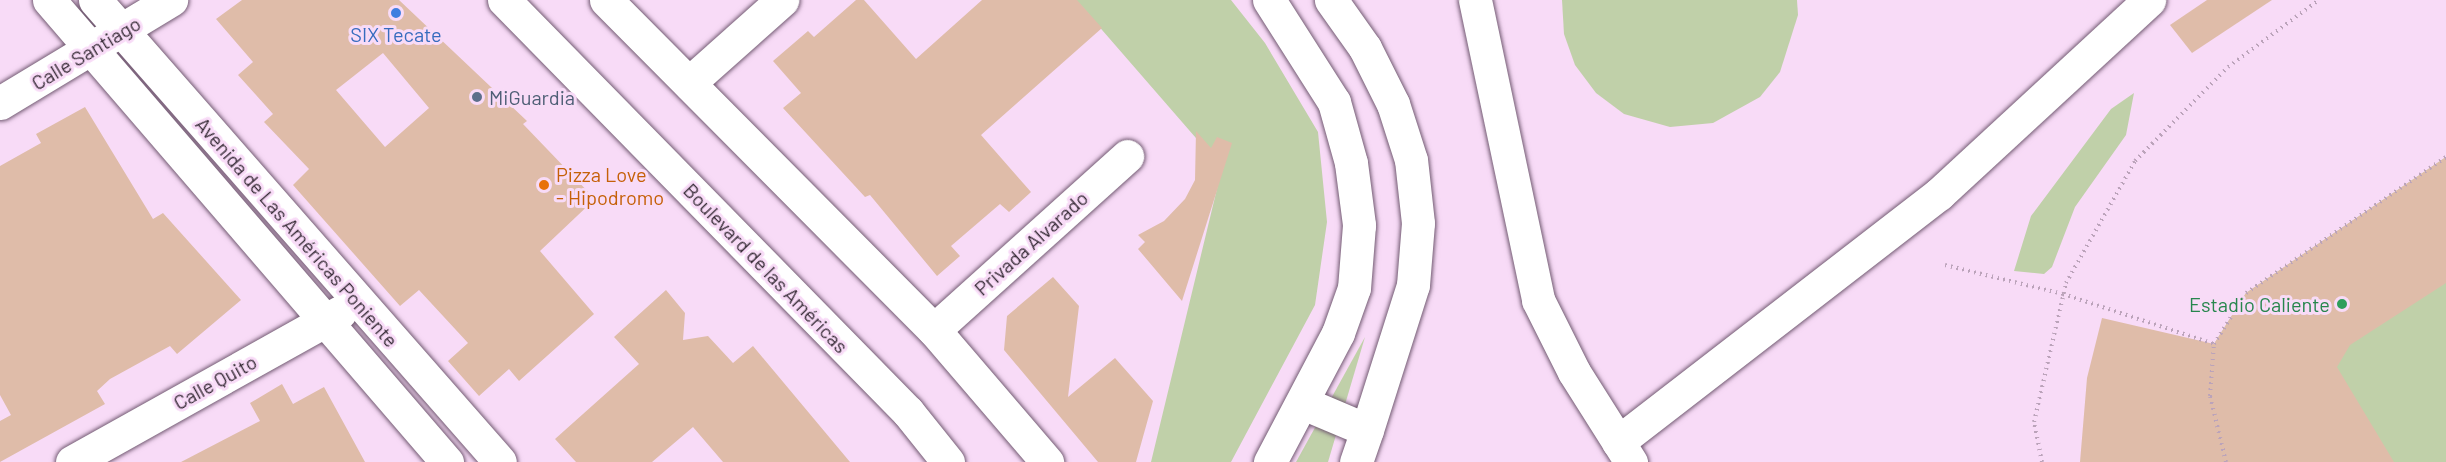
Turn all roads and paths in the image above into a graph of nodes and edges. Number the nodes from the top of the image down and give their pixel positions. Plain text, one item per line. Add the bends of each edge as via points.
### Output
1 (49, 0) edge
2 (95, 0) edge
3 (171, 0) edge
4 (504, 0) edge
5 (606, 0) edge
6 (782, 0) edge
7 (1269, 0) edge
8 (1331, 0) edge
9 (2149, 0) edge
10 (2319, 0) edge
11 (1476, 1) edge
12 (124, 33) junction
13 (92, 51) junction
14 (689, 83) junction
15 (0, 103) edge
16 (1127, 156) dead end
17 (2446, 158) edge
18 (1945, 265) dead end
19 (2063, 294) junction
20 (357, 303) junction
21 (323, 321) junction
22 (934, 330) junction
23 (2214, 344) junction
24 (1303, 403) junction
25 (1367, 430) junction
26 (1625, 452) edge
27 (72, 462) edge
28 (447, 462) edge
29 (500, 462) edge
30 (948, 462) edge
31 (1047, 462) edge
32 (1270, 462) edge
33 (1356, 462) edge
34 (2042, 462) edge
35 (2226, 462) edge

1 - 13 street, Avenida de Las Américas Poniente
2 - 12 street, Avenida de Las Américas Poniente
3 - 12 street, Calle Santiago
4 - 30 street, Boulevard de las Américas via 908,412
5 - 14 street
6 - 14 street
7 - 24 street via 1334,102 1352,163 1359,225 1354,288
8 - 25 street via 1365,48 1393,105 1411,160 1418,223 1413,285
9 - 26 street via 1939,194
10 - 19 path via 2228,67 2135,161
11 - 26 street via 1535,291 1574,372
12 - 13 street, Calle Santiago
12 - 20 street, Avenida de Las Américas Poniente
13 - 15 street, Calle Santiago
13 - 21 street, Avenida de Las Américas Poniente
14 - 22 street
16 - 22 street, Privada Alvarado
17 - 23 path via 2246,293
18 - 19 path
19 - 23 path
19 - 34 path via 2034,422
20 - 21 street, Calle Quito
20 - 29 street, Avenida de Las Américas Poniente
21 - 27 street, Calle Quito
21 - 28 street, Avenida de Las Américas Poniente
22 - 31 street
23 - 35 path via 2210,396
24 - 25 street
24 - 32 street
25 - 33 street

